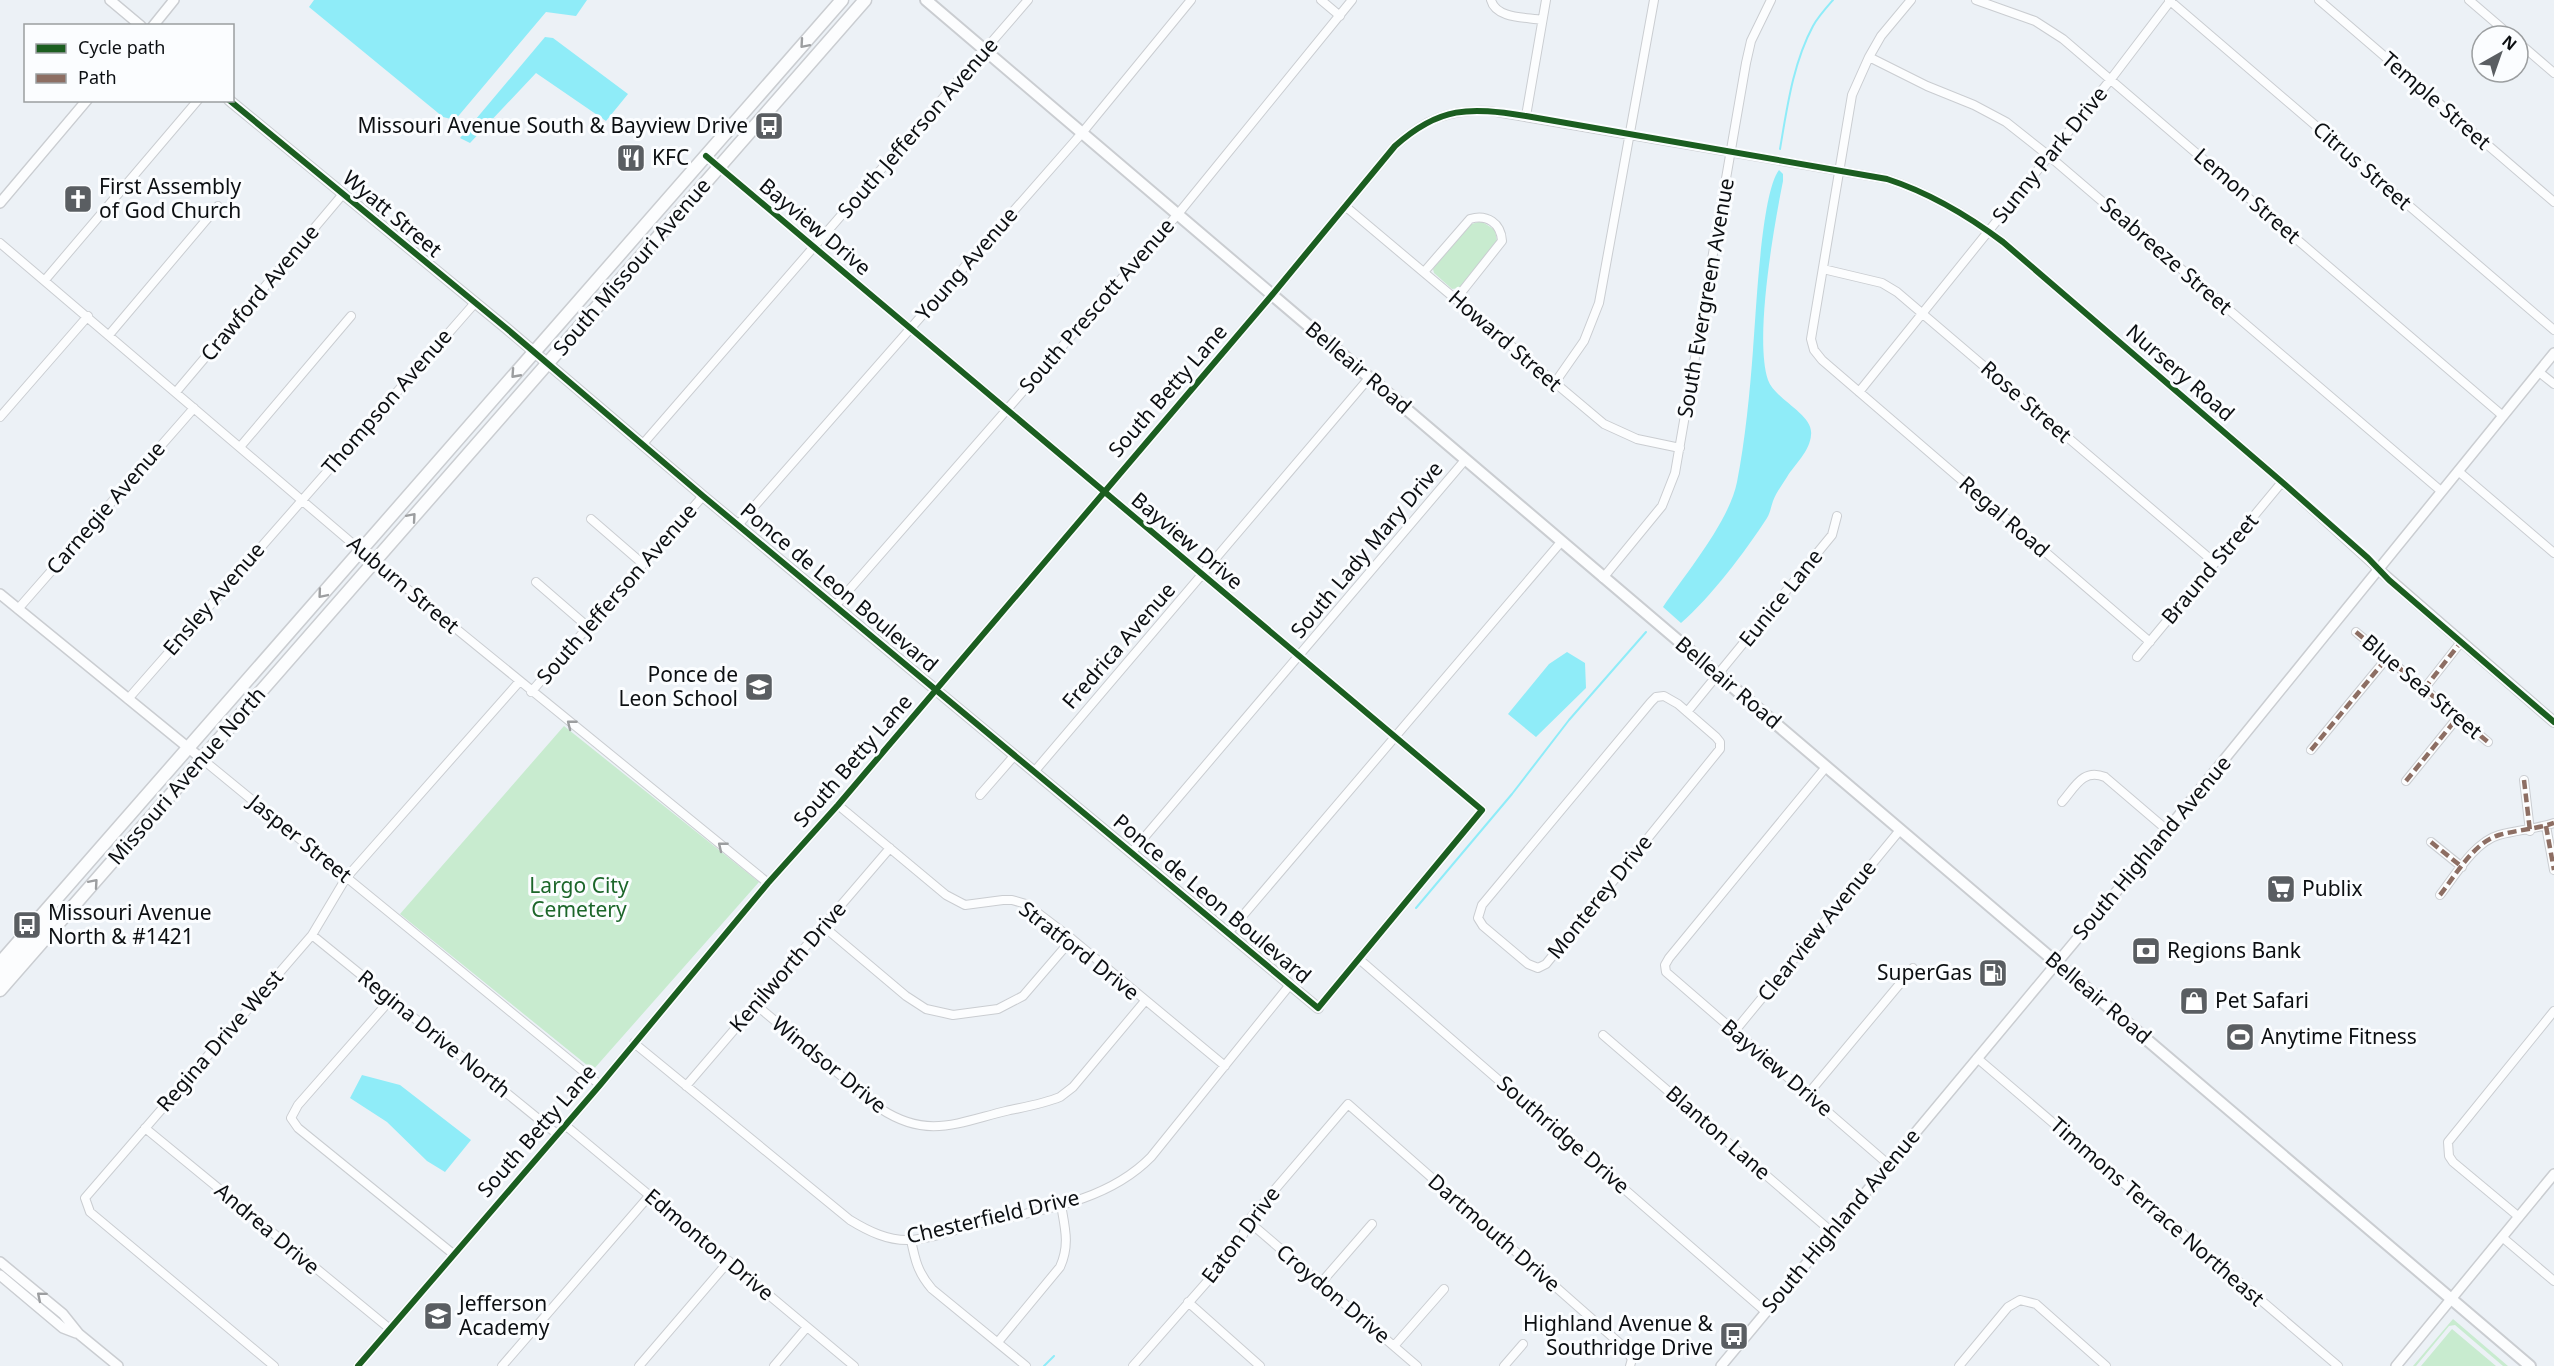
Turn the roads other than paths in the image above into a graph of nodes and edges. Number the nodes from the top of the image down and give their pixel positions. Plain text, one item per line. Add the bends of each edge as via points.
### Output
1 (110, 0) edge
2 (174, 0) edge
3 (842, 0) edge
4 (865, 0) edge
5 (926, 0) edge
6 (1028, 0) edge
7 (1191, 0) edge
8 (1321, 0) edge
9 (1352, 0) edge
10 (1491, 0) edge
11 (1546, 0) edge
12 (1654, 0) edge
13 (1771, 0) edge
14 (1911, 0) edge
15 (1977, 0) edge
16 (2170, 0) edge
17 (2319, 0) edge
18 (2469, 0) edge
19 (1340, 16) junction
20 (1542, 20) junction
21 (139, 24) edge
22 (155, 24) edge
23 (2497, 24) edge
24 (986, 51) junction
25 (2530, 52) edge
26 (1869, 57) junction
27 (2554, 73) edge
28 (2111, 79) junction
29 (85, 102) edge
30 (196, 102) edge
31 (231, 102) edge
32 (1526, 116) junction
33 (1082, 133) junction
34 (1629, 135) junction
35 (1731, 153) junction
36 (706, 156) junction
37 (2049, 156) junction
38 (719, 167) junction
39 (1840, 171) junction
40 (343, 194) junction
41 (2554, 202) edge
42 (0, 203) edge
43 (218, 206) dead end
44 (1346, 206) junction
45 (1178, 214) junction
46 (1988, 231) junction
47 (0, 243) edge
48 (814, 248) junction
49 (1823, 269) junction
50 (1424, 272) junction
51 (45, 280) junction
52 (1272, 295) junction
53 (1456, 299) junction
54 (474, 304) junction
55 (1924, 314) junction
56 (88, 316) junction
57 (351, 316) dead end
58 (910, 329) junction
59 (2554, 330) edge
60 (110, 335) junction
61 (534, 352) junction
62 (2554, 353) edge
63 (547, 365) junction
64 (2539, 372) junction
65 (1369, 378) junction
66 (1554, 384) junction
67 (2554, 384) edge
68 (176, 392) junction
69 (1859, 392) junction
70 (194, 408) junction
71 (1006, 411) junction
72 (2503, 416) junction
73 (0, 417) edge
74 (642, 445) junction
75 (240, 447) junction
76 (1680, 448) junction
77 (1465, 460) junction
78 (2458, 471) junction
79 (2282, 482) junction
80 (2441, 491) junction
81 (1104, 492) junction
82 (703, 496) junction
83 (301, 500) junction
84 (1837, 516) dead end
85 (591, 519) dead end
86 (738, 525) junction
87 (1561, 542) junction
88 (359, 549) junction
89 (2554, 554) edge
90 (374, 561) junction
91 (2215, 563) junction
92 (642, 564) junction
93 (2378, 569) junction
94 (1202, 575) junction
95 (1604, 578) junction
96 (536, 582) dead end
97 (0, 594) edge
98 (835, 606) junction
99 (18, 609) junction
100 (588, 627) junction
101 (2356, 632) dead end
102 (2150, 642) junction
103 (2461, 642) junction
104 (1298, 657) junction
105 (2137, 657) dead end
106 (2387, 658) junction
107 (1718, 675) junction
108 (519, 682) junction
109 (2424, 689) junction
110 (936, 690) junction
111 (531, 692) junction
112 (128, 699) junction
113 (1687, 712) junction
114 (2458, 717) junction
115 (2554, 722) edge
116 (1395, 738) junction
117 (2488, 742) dead end
118 (188, 747) junction
119 (2311, 750) dead end
120 (1014, 756) junction
121 (202, 759) junction
122 (1826, 767) junction
123 (1034, 771) junction
124 (2524, 780) dead end
125 (2406, 781) dead end
126 (980, 795) dead end
127 (2062, 802) dead end
128 (838, 805) junction
129 (2550, 824) edge
130 (1900, 830) junction
131 (2167, 830) junction
132 (2530, 831) junction
133 (2431, 842) dead end
134 (890, 848) junction
135 (1131, 853) junction
136 (2462, 867) junction
137 (2554, 870) edge
138 (346, 878) junction
139 (74, 879) junction
140 (768, 883) junction
141 (2440, 895) dead end
142 (823, 926) junction
143 (1228, 933) junction
144 (312, 936) junction
145 (1072, 939) junction
146 (18, 942) junction
147 (1359, 959) junction
148 (26, 961) junction
149 (0, 963) edge
150 (2056, 963) junction
151 (1913, 968) dead end
152 (0, 978) edge
153 (1289, 986) junction
154 (0, 990) edge
155 (391, 999) junction
156 (1145, 1001) junction
157 (756, 1005) junction
158 (1318, 1008) joint
159 (2554, 1011) edge
160 (1734, 1032) junction
161 (1603, 1035) dead end
162 (634, 1043) junction
163 (1977, 1058) junction
164 (1225, 1066) junction
165 (600, 1084) junction
166 (686, 1086) junction
167 (1808, 1094) junction
168 (1348, 1104) joint
169 (565, 1125) junction
170 (145, 1128) junction
171 (557, 1134) junction
172 (1888, 1164) junction
173 (2554, 1174) edge
174 (650, 1195) junction
175 (1061, 1205) junction
176 (2519, 1217) junction
177 (1248, 1221) junction
178 (1372, 1224) dead end
179 (1832, 1232) junction
180 (2502, 1237) junction
181 (911, 1240) junction
182 (452, 1253) junction
183 (729, 1261) junction
184 (0, 1262) edge
185 (0, 1275) edge
186 (2554, 1281) edge
187 (1320, 1284) junction
188 (1444, 1289) dead end
189 (2451, 1299) junction
190 (1188, 1302) junction
191 (1766, 1312) junction
192 (807, 1327) junction
193 (390, 1329) junction
194 (79, 1334) junction
195 (998, 1342) junction
196 (1523, 1344) dead end
197 (1394, 1346) junction
198 (118, 1366) edge
199 (274, 1366) edge
200 (358, 1366) edge
201 (502, 1366) edge
202 (639, 1366) edge
203 (774, 1366) edge
204 (854, 1366) edge
205 (1026, 1366) edge
206 (1133, 1366) edge
207 (1260, 1366) edge
208 (1417, 1366) edge
209 (1504, 1366) edge
210 (1630, 1366) edge
211 (1721, 1366) edge
212 (1959, 1366) edge
213 (2106, 1366) edge
214 (2338, 1366) edge
215 (2396, 1366) edge
216 (2530, 1366) edge

1 - 21 street
2 - 22 street
3 -> 36 main road, South Missouri Avenue
4 - 38 main road, South Missouri Avenue
5 - 24 main road, Belleair Road
6 - 24 street, South Jefferson Avenue
7 - 33 street, Young Avenue
8 - 19 street
9 - 19 street, South Prescott Avenue
10 - 20 street via 1500,13
11 - 20 street
12 - 34 street
13 - 35 street, South Evergreen Avenue via 1751,41
14 - 26 street
15 - 28 street, Lemon Street via 2035,21
16 - 28 street, Sunny Park Drive
16 - 59 street, Citrus Street
17 - 41 street, Temple Street
18 - 23 street
19 - 45 street, South Prescott Avenue
20 - 32 street
24 - 33 main road, Belleair Road
24 - 48 street, South Jefferson Avenue
25 - 27 street
26 - 37 street, Seabreeze Street via 2007,122
26 - 39 street via 1852,95
28 - 37 street, Sunny Park Drive
28 - 72 street, Lemon Street
29 - 42 street
30 - 51 street
31 - 40 street, Wyatt Street
32 - 34 street, South Betty Lane
32 - 44 street, South Betty Lane via 1470,110 1434,118 1412,130 1395,146
33 - 45 main road, Belleair Road
33 - 58 street, Young Avenue
34 - 35 street, Nursery Road
34 - 66 street via 1599,303 1584,341
35 - 39 street, Nursery Road
35 - 76 street, South Evergreen Avenue
36 - 38 street, Bayview Drive
36 - 61 main road, South Missouri Avenue
37 - 46 street, Sunny Park Drive
37 - 80 street, Seabreeze Street
38 - 48 street, Bayview Drive
38 - 63 main road, South Missouri Avenue
39 - 46 street, Nursery Road via 1887,179 1916,189
39 - 49 street
40 - 54 street, Wyatt Street
40 - 68 street, Crawford Avenue
43 - 60 street
44 - 50 street, Howard Street
44 - 52 street, South Betty Lane
45 - 52 main road, Belleair Road
45 - 71 street, South Prescott Avenue
46 - 55 street, Sunny Park Drive
46 - 79 street, Nursery Road
47 - 51 street, Auburn Street
48 - 58 street, Bayview Drive
48 - 74 street, South Jefferson Avenue
49 - 55 street, Rose Street via 1882,283
49 - 69 street, Regal Road via 1811,339 1814,350
50 - 53 street, Howard Street
50 - 53 street via 1470,219 1493,221 1502,233 1502,242
51 - 56 street, Auburn Street
52 - 65 main road, Belleair Road
52 - 81 street, South Betty Lane
53 - 66 street, Howard Street
54 - 61 street, Wyatt Street
54 - 83 street, Thompson Avenue
55 - 69 street, Sunny Park Drive
55 - 91 street, Rose Street
56 - 60 street, Auburn Street
56 - 73 street
57 - 75 street
58 - 71 street, Bayview Drive
58 - 86 street, Young Avenue
60 - 68 street, Auburn Street
61 - 63 street, Ponce de Leon Boulevard
61 -> 88 main road, South Missouri Avenue
62 - 64 street, South Highland Avenue
63 - 74 street, Ponce de Leon Boulevard
90 -> 63 main road, South Missouri Avenue
64 - 67 street
64 - 72 street, South Highland Avenue
65 - 77 main road, Belleair Road
65 - 94 street, Fredrica Avenue
66 - 76 street, Howard Street via 1617,432
68 - 70 street, Auburn Street
69 - 102 street, Regal Road
70 - 75 street, Auburn Street
70 - 99 street, Carnegie Avenue
71 - 81 street, Bayview Drive
71 - 98 street, South Prescott Avenue
72 - 78 street, South Highland Avenue
74 - 82 street, Ponce de Leon Boulevard
75 - 83 street, Auburn Street
76 - 95 street, South Evergreen Avenue via 1676,473 1662,506
77 - 87 main road, Belleair Road
77 - 104 street, South Lady Mary Drive
78 - 80 street, South Highland Avenue
78 - 89 street
79 - 91 street, Braund Street
79 - 93 street, Nursery Road
80 - 93 street, South Highland Avenue
81 - 94 street, Bayview Drive
81 - 110 street, South Betty Lane
82 - 86 street, Ponce de Leon Boulevard
82 - 92 street, South Jefferson Avenue
83 - 88 street, Auburn Street
83 - 112 street, Ensley Avenue
84 - 107 street, Eunice Lane via 1832,535
85 - 92 street
86 - 98 street, Ponce de Leon Boulevard
87 - 95 main road, Belleair Road
87 - 116 street
88 - 90 street, Auburn Street
88 -> 118 main road, Missouri Avenue North
90 - 108 street, Auburn Street
90 - 121 main road, Missouri Avenue North
91 - 102 street, Braund Street
92 - 100 street, South Jefferson Avenue
93 - 103 street, Nursery Road
93 - 131 street, South Highland Avenue
94 - 104 street, Bayview Drive
94 - 123 street, Fredrica Avenue
95 - 107 main road, Belleair Road
96 - 100 street
97 - 99 street, Jasper Street
98 - 110 street, Ponce de Leon Boulevard
99 - 112 street, Jasper Street
100 - 111 street, South Jefferson Avenue
101 - 106 street, Blue Sea Street
102 - 105 street, Braund Street
103 - 109 street
103 - 115 street, Nursery Road
104 - 116 street, Bayview Drive
104 - 135 street, South Lady Mary Drive
106 - 109 street, Blue Sea Street
106 - 119 street
107 - 113 street
107 - 122 main road, Belleair Road
108 - 111 street, Auburn Street
108 - 138 street, Regina Drive West
109 - 114 street, Blue Sea Street
110 - 120 street, Ponce de Leon Boulevard
110 - 128 street, South Betty Lane
140 -> 111 street, Auburn Street
112 - 118 street, Jasper Street
113 - 113 street, Monterey Drive via 1664,696 1656,697 1482,905 1478,918 1484,926 1527,964 1538,968 1546,963 1716,756 1719,740
114 - 117 street, Blue Sea Street
114 - 125 street
116 - 143 street
116 - 147 street, Bayview Drive via 1482,810
118 - 121 street, Jasper Street
118 - 139 main road, Missouri Avenue North
120 - 123 street, Ponce de Leon Boulevard
120 - 126 street
121 - 138 street, Jasper Street
148 -> 121 main road, Missouri Avenue North
122 - 130 main road, Belleair Road
122 - 160 street, Bayview Drive via 1665,965 1666,972
123 - 135 street, Ponce de Leon Boulevard
124 - 132 street
127 - 131 street via 2085,776 2097,774
128 - 134 street, Stratford Drive
128 - 140 street, South Betty Lane
129 - 132 street
129 - 137 street
130 - 150 main road, Belleair Road
130 - 160 street, Clearview Avenue
131 - 150 street, South Highland Avenue
132 - 136 street via 2486,841
133 - 136 street
134 - 142 street, Kenilworth Drive
134 - 145 street, Stratford Drive via 957,901 965,905 1019,902
135 - 143 street, Ponce de Leon Boulevard
136 - 141 street
138 - 144 street, Regina Drive West
138 - 165 street, Jasper Street
139 - 146 main road, Missouri Avenue North
139 - 148 main road via 59,908 30,943
140 - 162 street, South Betty Lane
142 - 145 street via 906,996 926,1009 953,1016 998,1009 1023,996
142 - 157 street, Kenilworth Drive
143 - 153 street, Ponce de Leon Boulevard
144 - 155 street, Regina Drive North
144 - 170 street, Regina Drive West
145 - 156 street, Stratford Drive
146 - 149 main road, Missouri Avenue North
146 - 152 main road via 14,960
147 - 158 street
147 - 191 street, Southridge Drive
148 - 154 main road, Missouri Avenue North
150 - 163 street, South Highland Avenue
150 - 189 main road, Belleair Road
151 - 167 street
153 - 158 street, Ponce de Leon Boulevard
153 - 164 street, Chesterfield Drive
155 - 171 street, Regina Drive North
155 - 182 street via 298,1105 291,1118 298,1128
156 - 157 street, Windsor Drive via 1073,1087 1060,1097 943,1127 921,1126 881,1109
156 - 164 street, Stratford Drive
157 - 166 street, Kenilworth Drive
159 - 176 street via 2448,1142 2453,1162
160 - 167 street, Bayview Drive
161 - 179 street, Blanton Lane
162 - 165 street, South Betty Lane
162 - 166 street, Chesterfield Drive
163 - 172 street, South Highland Avenue
163 - 214 street, Timmons Terrace Northeast
164 - 175 street, Chesterfield Drive via 1137,1171 1116,1185
165 - 169 street, South Betty Lane
166 - 181 street, Chesterfield Drive via 850,1220 880,1236
167 - 172 street, Bayview Drive
168 - 177 street, Eaton Drive
168 - 210 street, Dartmouth Drive via 1625,1348 1632,1359
169 - 171 street, South Betty Lane
169 - 174 street, Edmonton Drive
170 - 193 street, Andrea Drive
170 - 199 street, Regina Drive West via 85,1198 90,1212
171 - 182 street, South Betty Lane
172 - 179 street, South Highland Avenue
173 - 176 street
174 - 183 street, Edmonton Drive
174 - 201 street
175 - 181 street, Chesterfield Drive
175 - 195 street via 1066,1254 1060,1267
176 - 180 street
177 - 187 street, Croydon Drive
177 - 190 street, Eaton Drive via 1227,1260
178 - 187 street
179 - 191 street, South Highland Avenue
180 - 186 street
180 - 189 street
181 - 195 street via 915,1265 922,1278
182 - 193 street, South Betty Lane
183 - 192 street, Edmonton Drive
183 - 202 street
194 -> 184 street via 63,1314
185 - 194 street via 63,1328
187 - 197 street, Croydon Drive
188 - 197 street
189 - 215 street
189 - 216 main road, Belleair Road
190 - 206 street, Eaton Drive
190 - 207 street
191 - 211 street, South Highland Avenue
192 - 203 street
192 - 204 street, Edmonton Drive
193 - 200 street, South Betty Lane
194 - 198 street
195 - 205 street
196 - 209 street
197 - 208 street, Croydon Drive
212 - 213 street via 2008,1307 2020,1300 2036,1304

